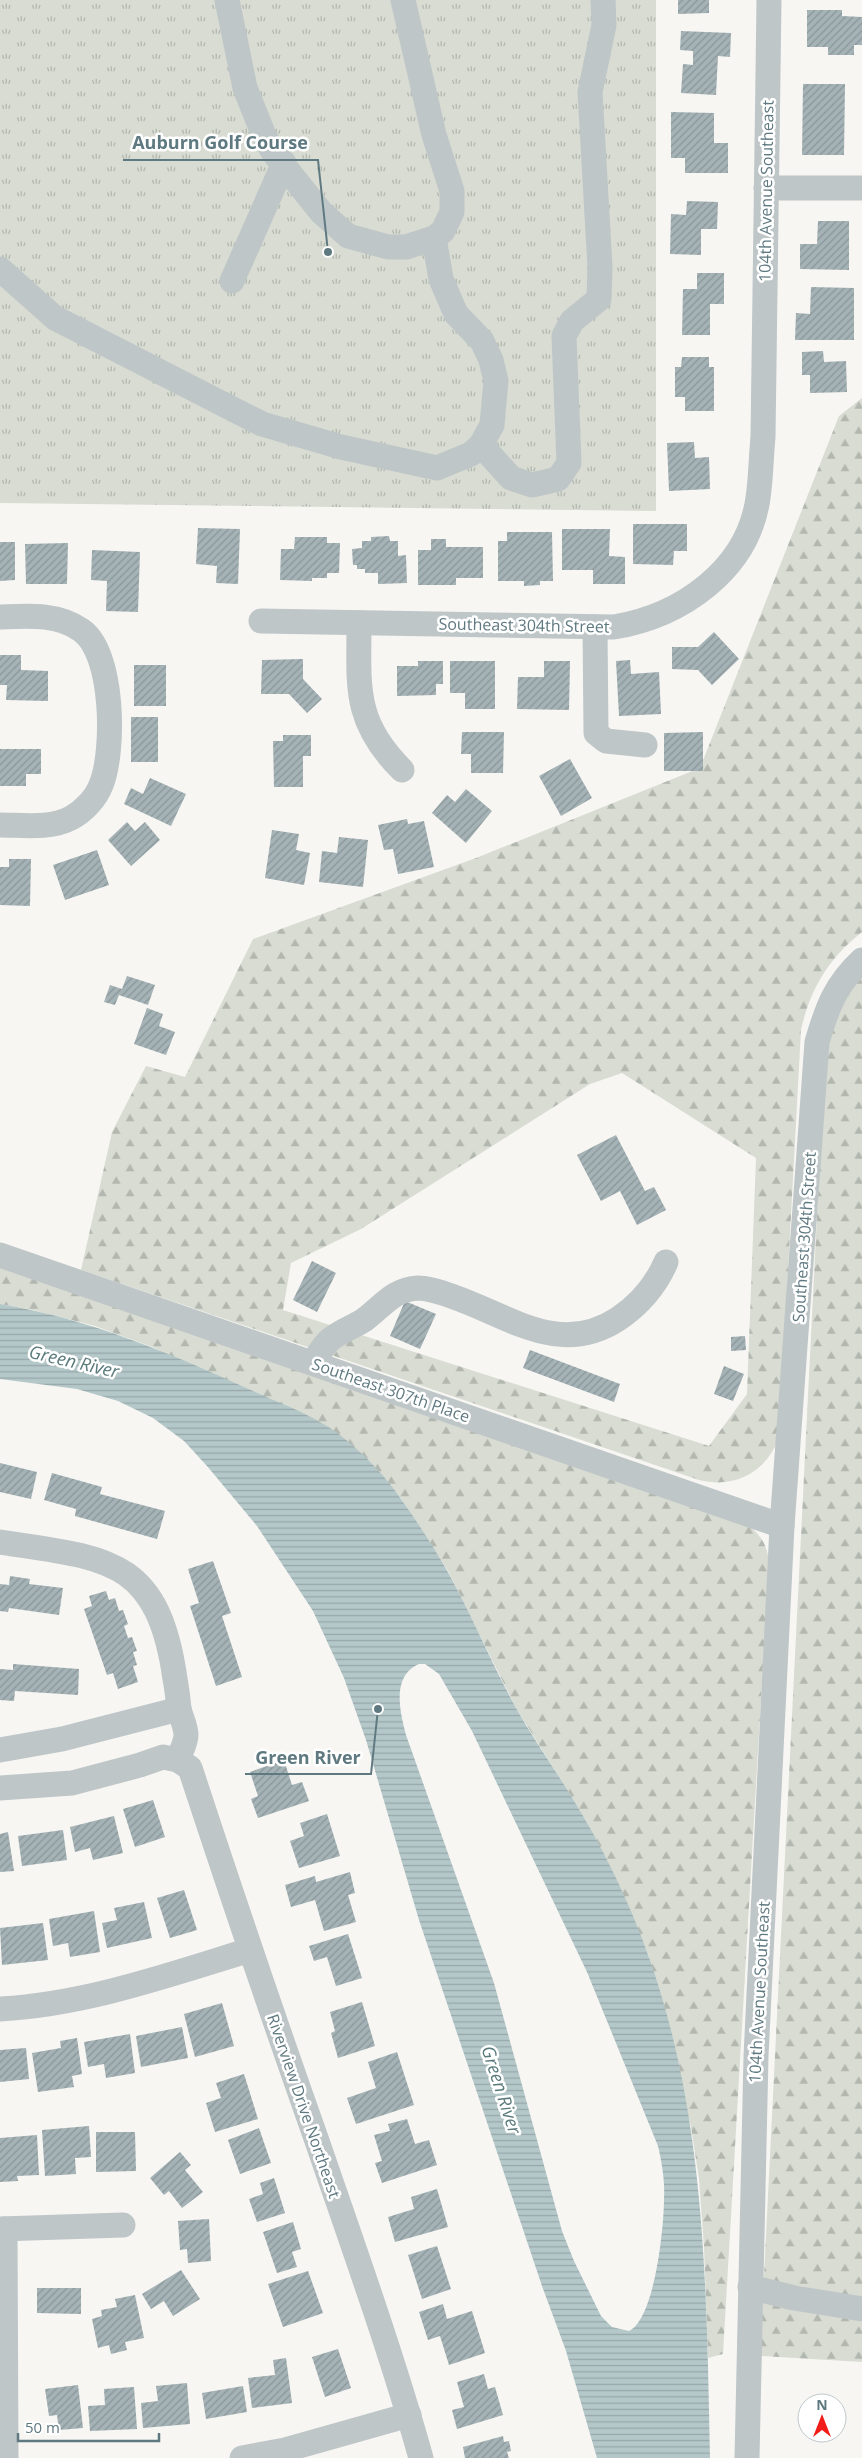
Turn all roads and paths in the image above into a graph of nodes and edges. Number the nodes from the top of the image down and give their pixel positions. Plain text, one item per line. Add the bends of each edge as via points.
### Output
1 (227, 0) edge
2 (403, 0) edge
3 (603, 0) edge
4 (769, 0) edge
5 (284, 163) junction
6 (766, 188) junction
7 (862, 188) edge
8 (434, 238) junction
9 (0, 269) edge
10 (232, 281) dead end
11 (763, 381) joint
12 (481, 445) junction
13 (0, 616) edge
14 (261, 621) dead end
15 (359, 623) junction
16 (595, 627) junction
17 (645, 744) dead end
18 (402, 770) dead end
19 (11, 825) edge
20 (862, 960) edge
21 (0, 1256) edge
22 (666, 1262) dead end
23 (313, 1363) junction
24 (782, 1526) junction
25 (0, 1542) edge
26 (179, 1709) junction
27 (0, 1750) edge
28 (178, 1760) junction
29 (0, 1788) edge
30 (250, 1950) junction
31 (0, 2009) edge
32 (123, 2226) dead end
33 (3, 2229) edge
34 (750, 2287) junction
35 (862, 2309) edge
36 (409, 2415) junction
37 (6, 2458) edge
38 (242, 2458) edge
39 (421, 2458) edge
40 (747, 2458) edge

1 - 5 street via 245,88 263,133 273,152
2 - 8 street via 430,119 452,191 452,212 443,231
3 - 12 street via 604,25 590,92 599,299 572,321 564,336 569,463 558,479 532,485 511,478
4 - 6 street, 104th Avenue Southeast
5 - 8 street via 321,212 348,236 388,247
5 - 10 street
6 - 7 street
6 - 11 street, 104th Avenue Southeast
8 - 12 street via 441,279 456,314 482,341 496,381 492,425
9 - 12 street via 54,318 262,424 341,447 437,468 471,454
11 - 16 street, Southeast 304th Street via 758,499 751,524 736,554 717,578 670,611 630,624
13 - 19 street via 38,616 69,623 88,635 97,647 107,686 108,753 102,784 96,794 81,811 62,822
14 - 15 street, Southeast 304th Street
15 - 16 street, Southeast 304th Street
15 - 18 street via 363,707 375,739
16 - 17 street via 596,733 606,741
20 - 24 street, Southeast 304th Street via 842,981 827,1005 817,1042
21 - 23 street, Southeast 307th Place
22 - 23 street via 660,1276 625,1314 605,1327 582,1335 548,1333 436,1291 418,1288 391,1296 364,1320 329,1339
23 - 24 street, Southeast 307th Place
24 - 34 street, 104th Avenue Southeast via 756,2056
25 - 26 street via 78,1554 103,1561 131,1576 155,1603 172,1656
26 - 27 street via 62,1739
26 - 28 street via 186,1736
28 - 29 street via 162,1757 72,1783
28 - 30 street, Riverview Drive Northeast via 190,1768
30 - 31 street via 122,1990
30 - 36 street, Riverview Drive Northeast
32 - 33 street
33 - 37 street
34 - 35 street
34 - 40 street, 104th Avenue Southeast
36 - 38 street via 285,2450
36 - 39 street, Riverview Drive Northeast

